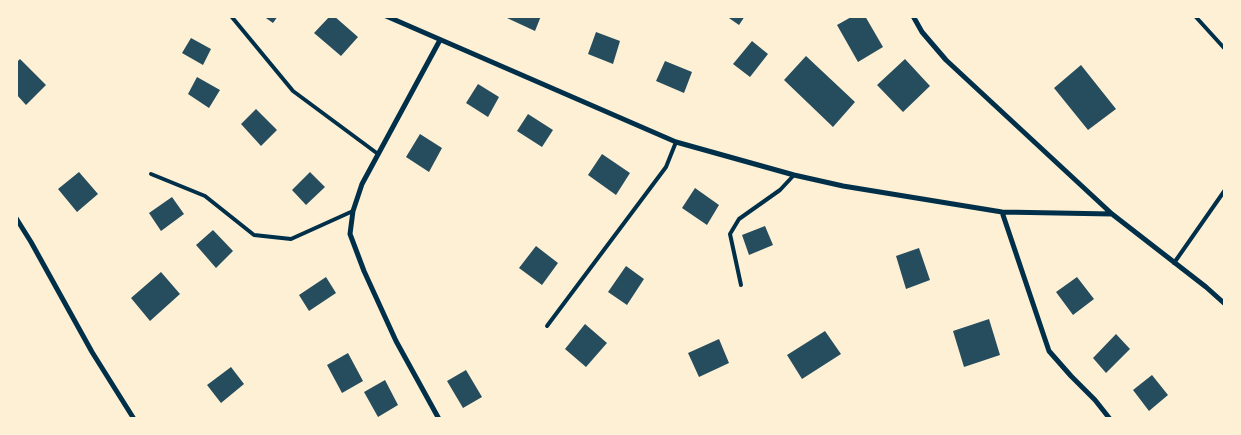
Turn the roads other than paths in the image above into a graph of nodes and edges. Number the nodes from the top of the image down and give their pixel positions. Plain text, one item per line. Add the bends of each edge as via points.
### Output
1 (231, 16) edge
2 (386, 16) edge
3 (913, 16) edge
4 (1196, 16) edge
5 (440, 40) junction
6 (1225, 50) edge
7 (676, 142) junction
8 (378, 154) junction
9 (151, 174) dead end
10 (794, 176) junction
11 (1225, 190) edge
12 (352, 211) junction
13 (1002, 212) junction
14 (1112, 214) junction
15 (16, 218) edge
16 (1174, 263) junction
17 (741, 285) dead end
18 (1225, 304) edge
19 (547, 326) dead end
20 (134, 419) edge
21 (439, 419) edge
22 (1110, 419) edge

1 - 8 lane via 293,91
2 - 5 street
3 - 14 street via 946,60
4 - 6 lane
5 - 7 street
5 - 8 street
7 - 10 street
7 - 19 lane via 666,167
8 - 12 street
9 - 12 lane via 205,196 254,235 291,239
10 - 13 street
10 - 17 lane via 739,219 730,234
11 - 16 lane
12 - 21 street via 350,234 364,271 396,340
13 - 14 street
13 - 22 street via 1049,351
14 - 16 street
15 - 20 street
16 - 18 street

